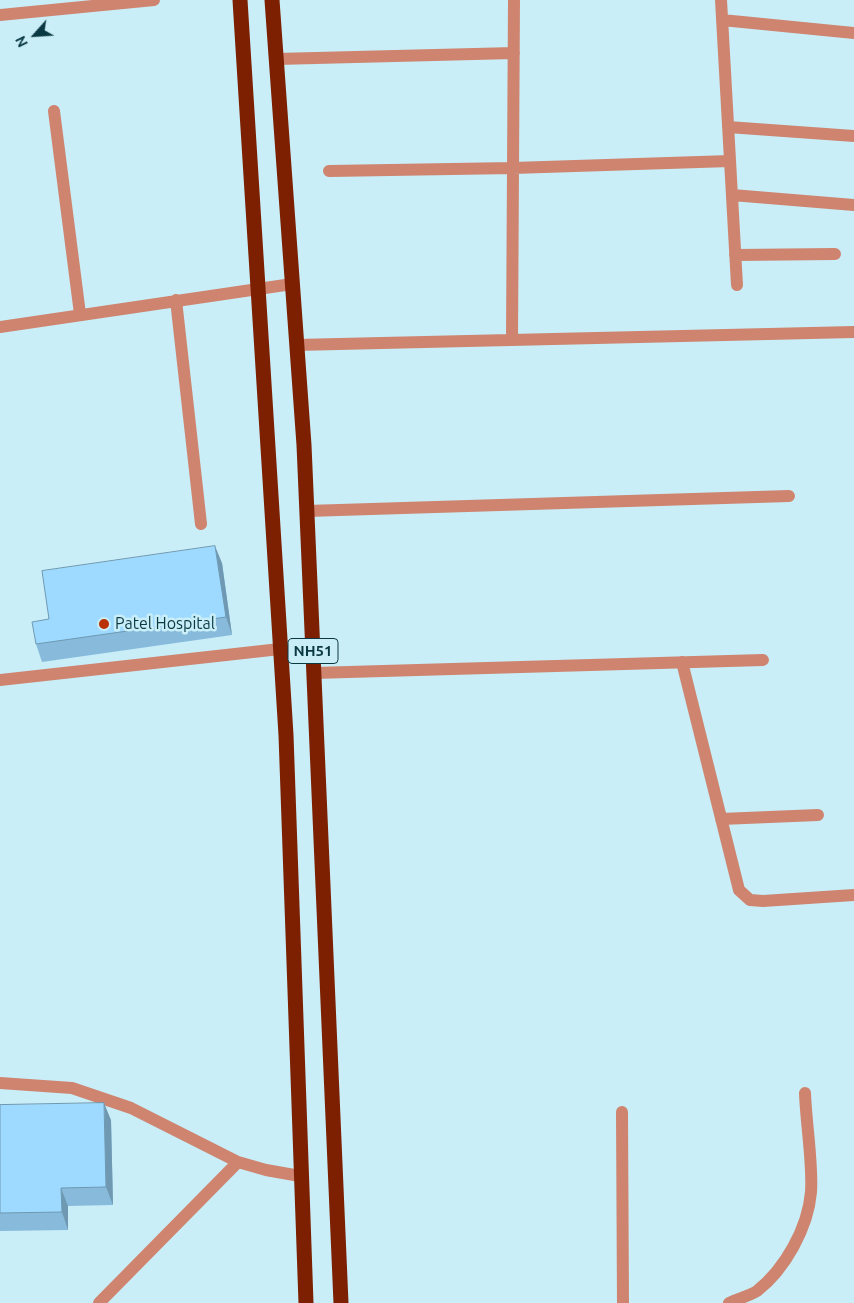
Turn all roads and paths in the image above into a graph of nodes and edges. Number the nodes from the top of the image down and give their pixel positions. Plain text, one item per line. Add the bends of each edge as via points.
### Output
1 (154, 0) edge
2 (240, 0) edge
3 (272, 0) edge
4 (514, 0) edge
5 (721, 0) edge
6 (0, 15) edge
7 (722, 20) junction
8 (854, 33) edge
9 (514, 53) junction
10 (276, 59) junction
11 (54, 111) dead end
12 (728, 127) junction
13 (854, 136) edge
14 (730, 161) junction
15 (513, 168) junction
16 (329, 171) dead end
17 (732, 195) junction
18 (854, 205) edge
19 (835, 254) dead end
20 (735, 255) junction
21 (292, 284) junction
22 (737, 285) dead end
23 (258, 288) junction
24 (176, 300) junction
25 (80, 314) junction
26 (0, 327) edge
27 (854, 332) edge
28 (512, 340) junction
29 (296, 345) junction
30 (789, 496) dead end
31 (306, 511) junction
32 (201, 524) dead end
33 (280, 648) junction
34 (763, 660) dead end
35 (682, 662) junction
36 (314, 673) junction
37 (0, 680) edge
38 (818, 815) dead end
39 (721, 819) junction
40 (854, 895) edge
41 (0, 1083) edge
42 (805, 1093) dead end
43 (622, 1112) dead end
44 (238, 1162) junction
45 (300, 1176) junction
46 (99, 1303) edge
47 (306, 1303) edge
48 (340, 1303) edge
49 (623, 1303) edge
50 (729, 1303) edge

1 - 6 street
2 - 23 highway, NH51
3 - 10 highway, NH51
4 - 9 street
5 - 7 street
7 - 8 street
7 - 12 street
9 - 10 street
9 - 15 street
10 - 21 highway, NH51
11 - 25 street
12 - 13 street
12 - 14 street
14 - 15 street
14 - 17 street
15 - 16 street
15 - 28 street
17 - 18 street
17 - 20 street
19 - 20 street
20 - 22 street
21 - 23 street
21 - 29 highway, NH51
23 - 24 street
23 - 33 highway, NH51
24 - 25 street
24 - 32 street
25 - 26 street
27 - 28 street
28 - 29 street
29 - 31 highway, NH51
30 - 31 street
31 - 36 highway, NH51
33 - 37 street
33 - 45 highway, NH51
34 - 35 street
35 - 36 street
35 - 39 street
36 - 48 highway, NH51
38 - 39 street
39 - 40 street via 739,890 750,900
41 - 44 street via 72,1088 131,1108
42 - 50 street via 811,1192 806,1219 790,1252 772,1276 756,1291
43 - 49 street
44 - 45 street
44 - 46 street
45 - 47 highway, NH51

